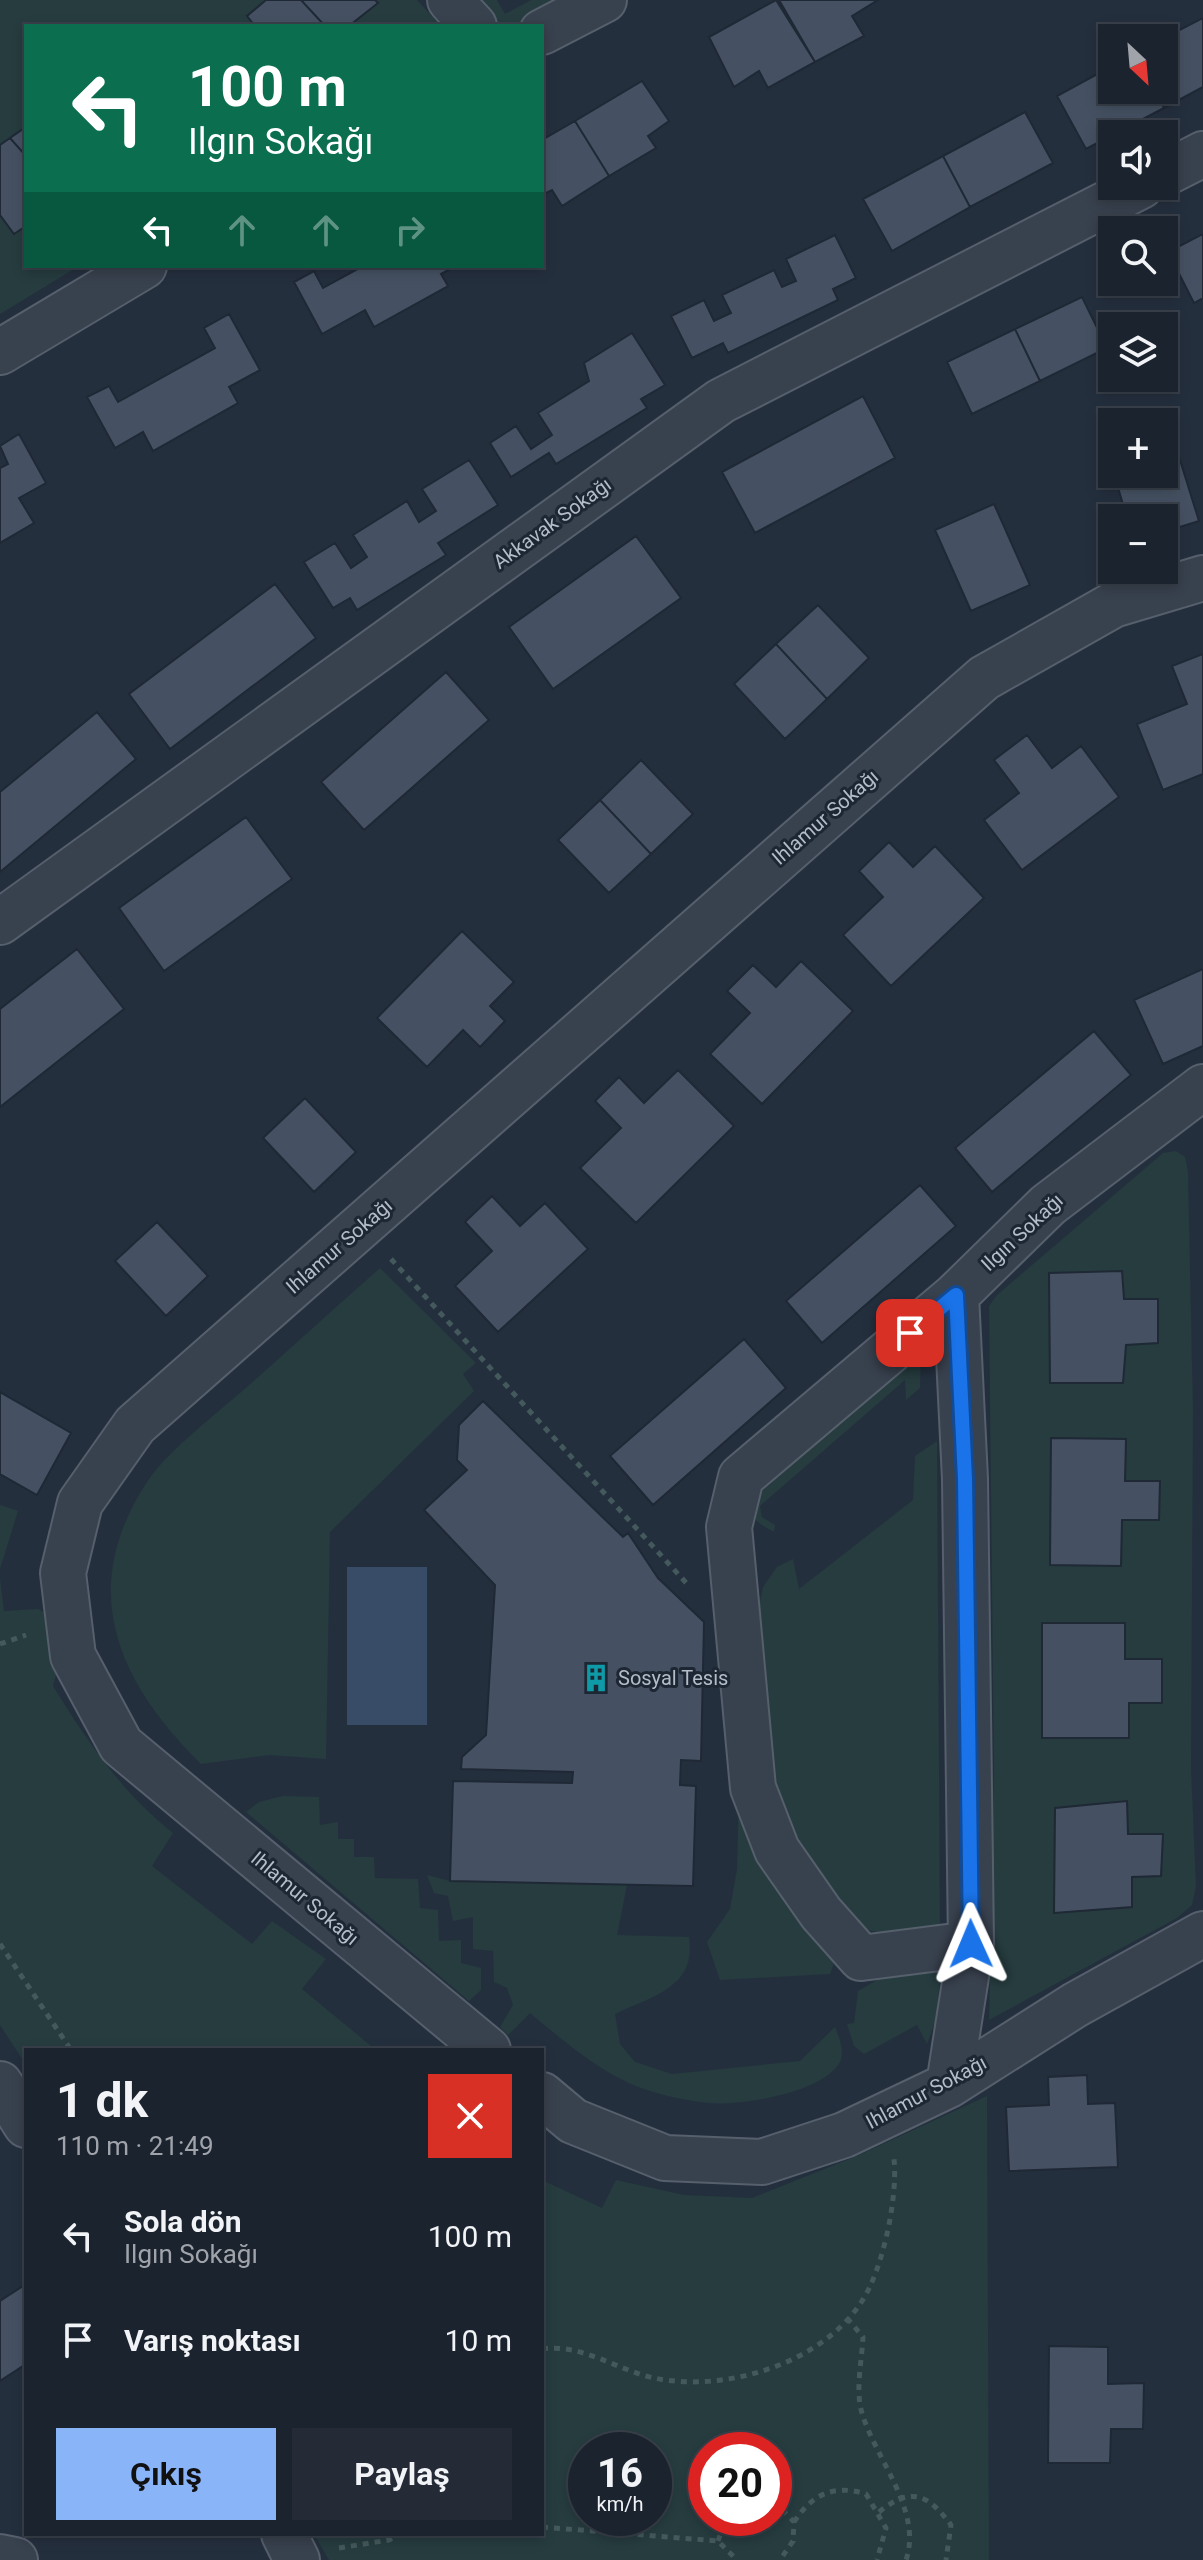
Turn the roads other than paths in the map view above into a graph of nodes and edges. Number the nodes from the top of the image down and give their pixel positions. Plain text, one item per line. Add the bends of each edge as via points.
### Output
1 (450, 0) edge
2 (604, 0) edge
3 (472, 24) edge
4 (544, 31) edge
5 (1203, 154) edge
6 (1178, 167) edge
7 (1114, 200) edge
8 (141, 268) edge
9 (0, 352) edge
10 (1203, 578) edge
11 (0, 922) edge
12 (1203, 1087) edge
13 (956, 1295) junction
14 (1203, 1934) edge
15 (971, 1944) junction
16 (486, 2048) edge
17 (0, 2084) edge
18 (949, 2085) junction
19 (544, 2097) edge
20 (24, 2122) edge
21 (287, 2536) edge
22 (315, 2555) edge
23 (0, 2557) edge
24 (15, 2560) edge

1 - 3 street
2 - 4 street
5 - 6 street
7 - 11 street, Akkavak Sokağı via 721,401
8 - 9 street
10 - 16 street, Ihlamur Sokağı via 1113,605 984,678 135,1425 80,1503 63,1573 73,1656 121,1745
12 - 13 street, Ilgın Sokağı via 1048,1205
13 - 15 street via 965,1479
13 - 15 street, Ilgın Sokağı via 741,1477 729,1527 753,1788 777,1850 861,1958
14 - 18 street, Ihlamur Sokağı via 1075,2005
15 - 18 street
17 - 20 street
18 - 19 street, Ihlamur Sokağı via 844,2135 762,2162 665,2158 573,2121
21 - 22 street
23 - 24 street

